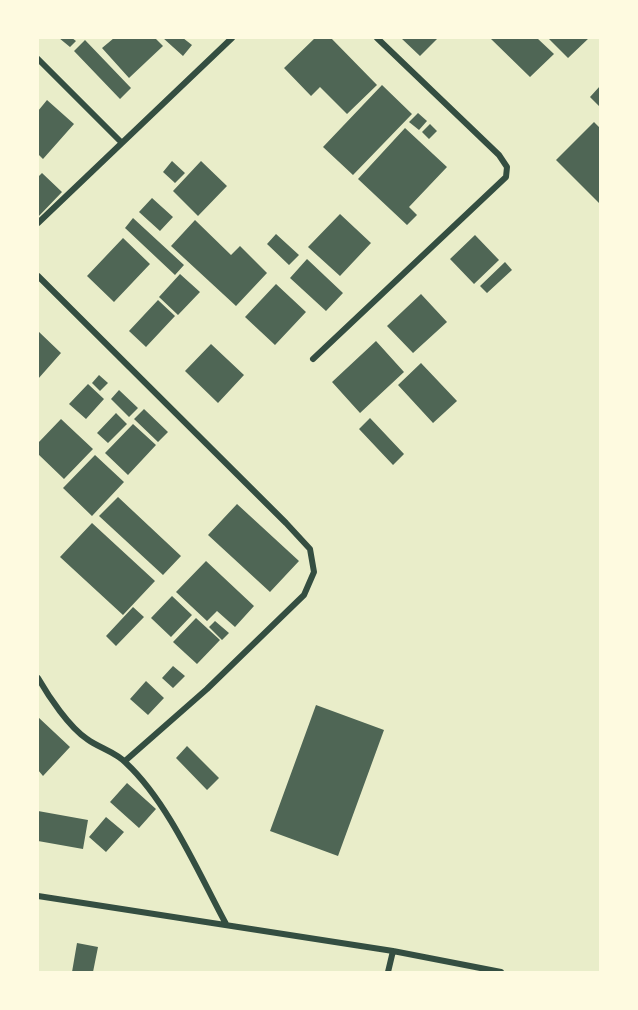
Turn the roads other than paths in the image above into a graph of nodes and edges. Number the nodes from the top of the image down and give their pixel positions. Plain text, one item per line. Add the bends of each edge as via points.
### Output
1 (232, 38) edge
2 (377, 38) edge
3 (38, 59) edge
4 (121, 142) junction
5 (38, 224) edge
6 (38, 276) edge
7 (313, 359) dead end
8 (38, 678) edge
9 (125, 761) junction
10 (38, 896) edge
11 (226, 924) junction
12 (393, 951) junction
13 (387, 972) edge
14 (501, 972) edge

1 - 4 street
2 - 7 street via 499,155 507,167 506,177
3 - 4 street
4 - 5 street
6 - 9 street via 310,549 314,572 304,595
8 - 9 street via 52,702 85,738
9 - 11 street via 164,810
10 - 11 street
11 - 12 street
12 - 13 street
12 - 14 street

